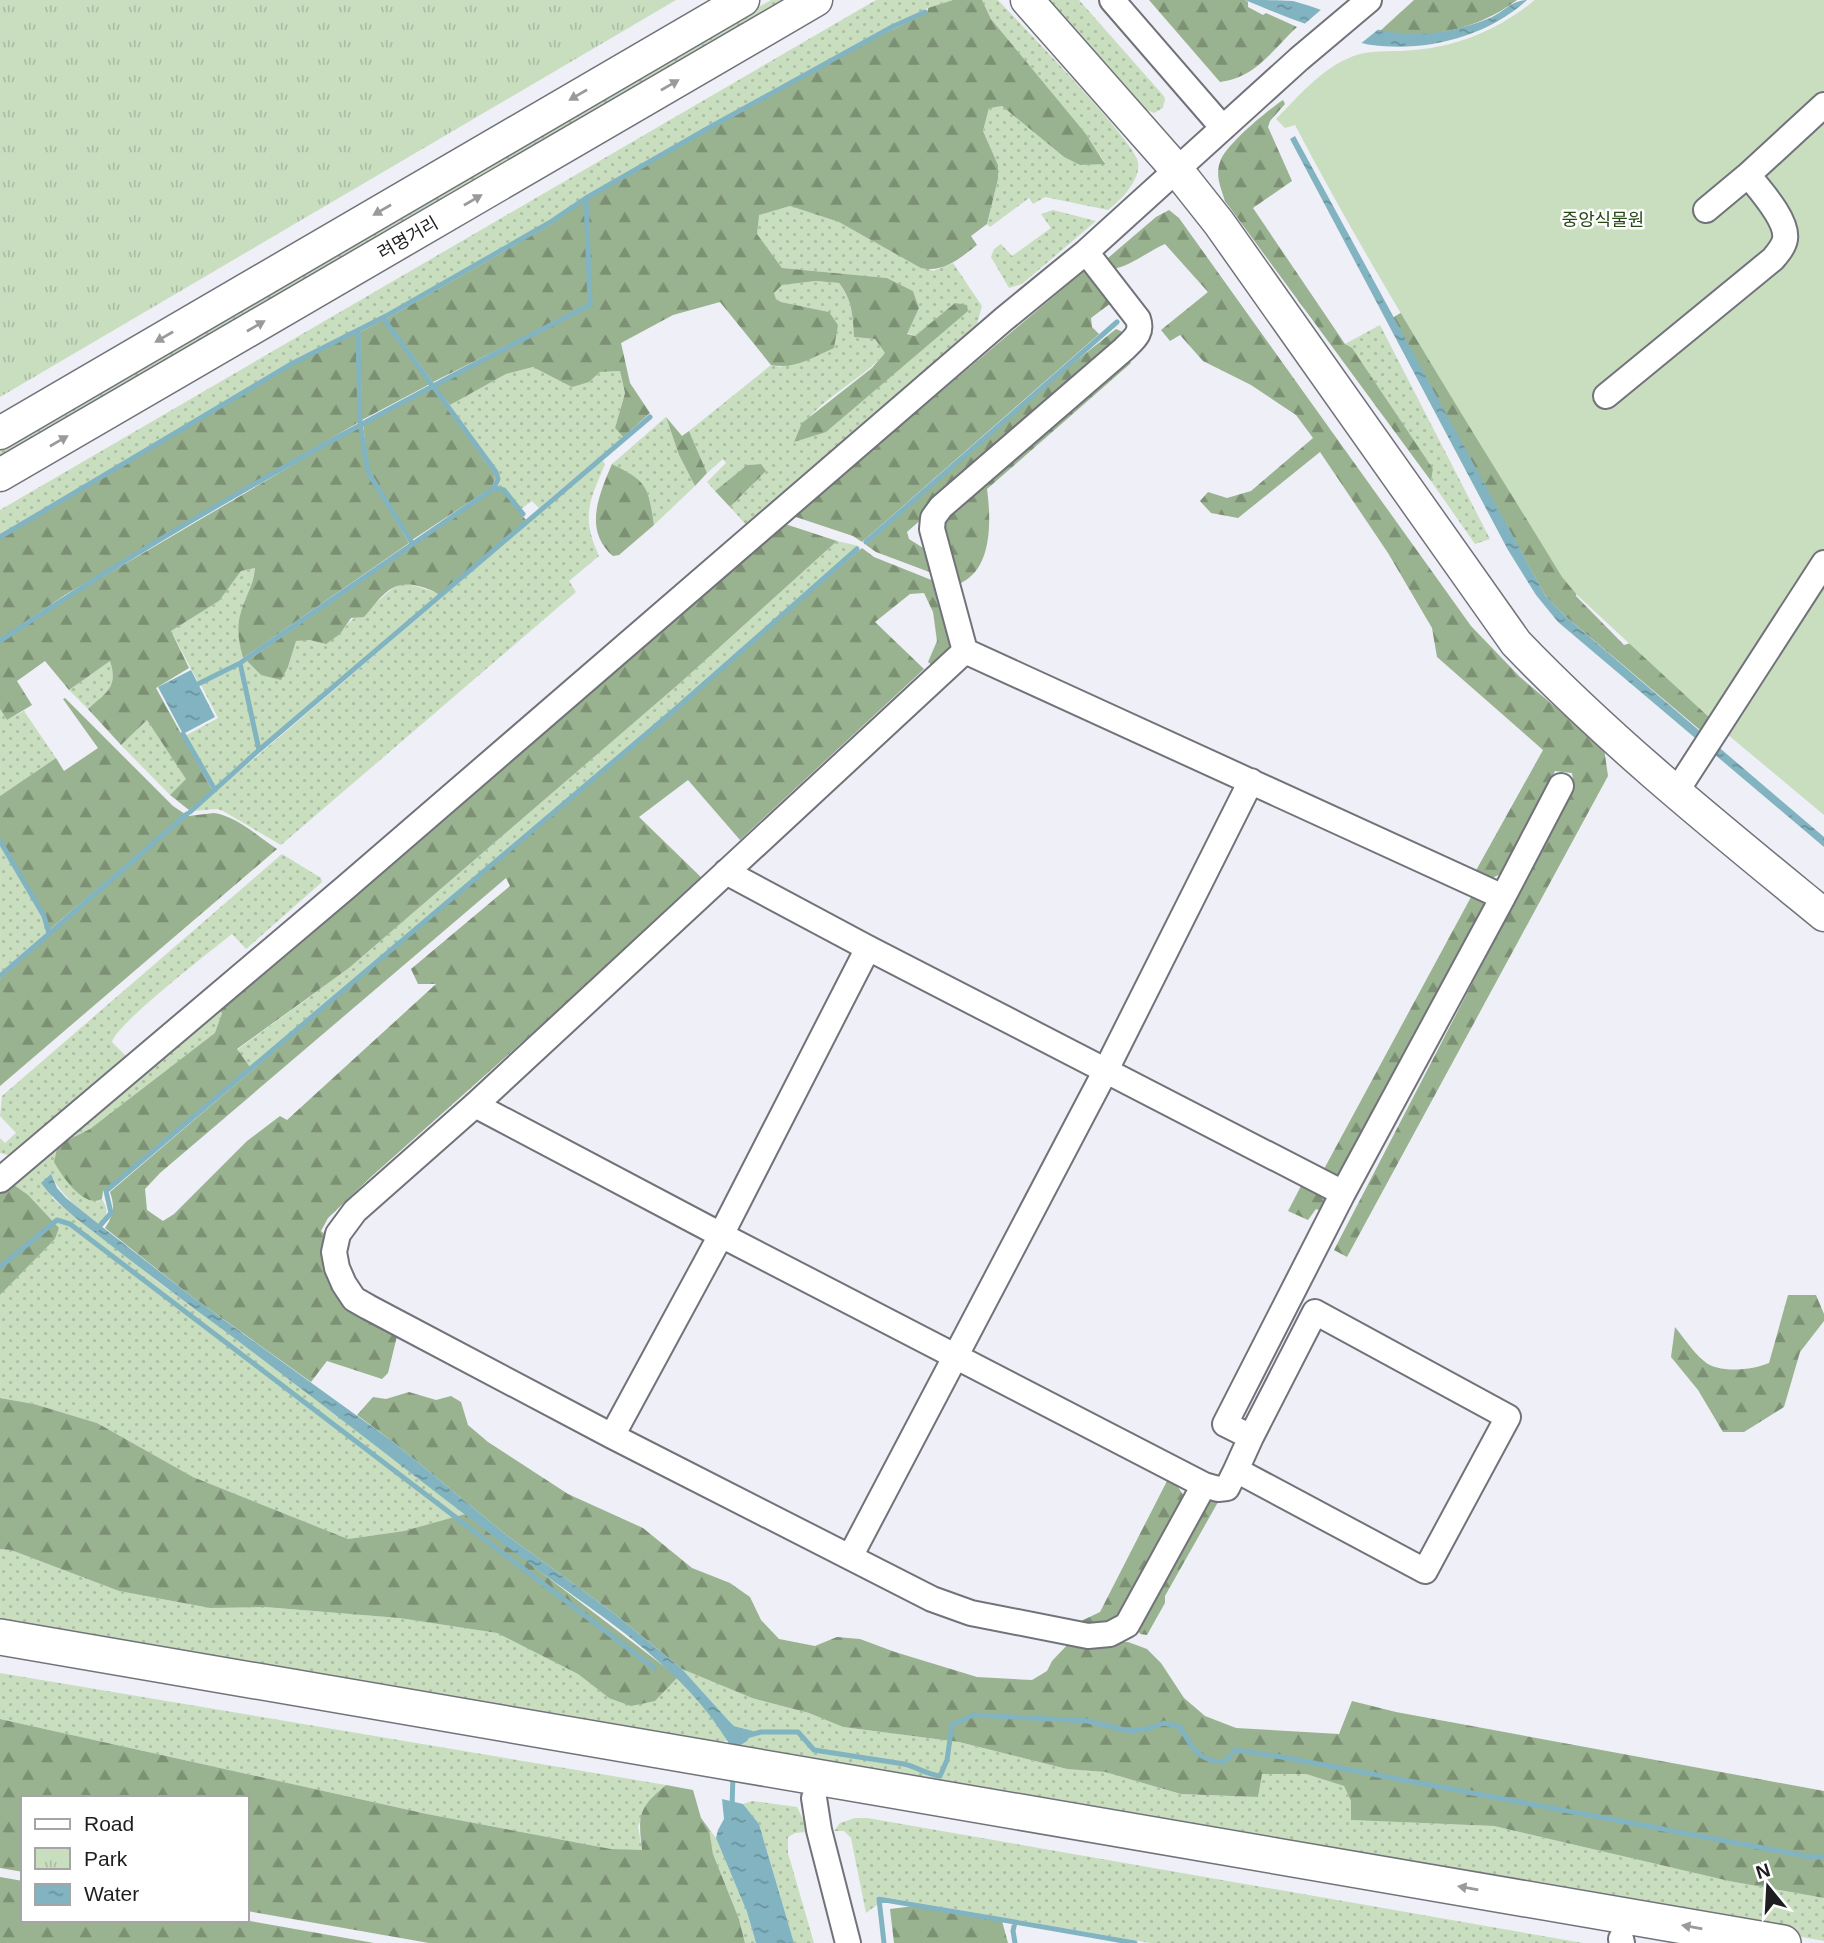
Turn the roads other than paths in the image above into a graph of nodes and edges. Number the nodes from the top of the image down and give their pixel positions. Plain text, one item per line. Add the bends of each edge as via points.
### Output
1 (743, 0) edge
2 (816, 0) edge
3 (1027, 0) edge
4 (1112, 0) edge
5 (1369, 0) edge
6 (1824, 105) edge
7 (1223, 128) junction
8 (1177, 170) junction
9 (1748, 175) junction
10 (1706, 211) dead end
11 (1086, 252) junction
12 (1606, 396) dead end
13 (0, 433) edge
14 (0, 475) edge
15 (1824, 563) edge
16 (964, 651) junction
17 (1251, 781) junction
18 (1561, 786) dead end
19 (1676, 792) junction
20 (726, 872) junction
21 (1503, 897) junction
22 (1824, 915) edge
23 (867, 948) junction
24 (1106, 1070) junction
25 (475, 1105) junction
26 (0, 1180) edge
27 (1343, 1193) junction
28 (721, 1235) junction
29 (957, 1356) junction
30 (611, 1436) junction
31 (1251, 1437) junction
32 (1236, 1470) junction
33 (1203, 1485) junction
34 (850, 1557) junction
35 (0, 1637) edge
36 (0, 1657) edge
37 (709, 1770) junction
38 (752, 1777) junction
39 (814, 1798) junction
40 (1629, 1942) edge
41 (848, 1943) edge
42 (1783, 1943) edge

1 -> 13 main road
14 -> 2 main road, 려명거리
3 - 8 main road
4 - 7 street
5 - 7 street
6 - 9 street
7 - 8 street
8 - 11 street
8 - 19 main road via 1516,643 1566,696
9 - 10 street
9 - 12 street via 1785,229 1780,250
11 - 16 street via 1133,312 1139,333 933,518
11 - 26 street
15 - 19 street
16 - 17 street
16 - 20 street
17 - 21 street
17 - 24 street
18 - 21 street
19 - 22 main road
20 - 23 street
20 - 25 street
21 - 27 street
23 - 24 street
23 - 28 street
24 - 27 street
24 - 29 street
25 - 28 street
25 - 30 street via 355,1211 338,1234 337,1268 354,1298 368,1307
27 - 31 street via 1225,1424
28 - 29 street
28 - 30 street
29 - 33 street
29 - 34 street
30 - 34 street
31 - 32 street
31 - 32 street via 1315,1312 1508,1417 1425,1571
32 - 33 street via 1227,1488
33 - 34 street via 1127,1625 1110,1634 1088,1636 971,1613 932,1599
35 - 37 highway
36 - 37 highway
37 - 38 highway
38 - 39 highway
42 -> 38 highway
39 - 40 highway
39 - 41 street

